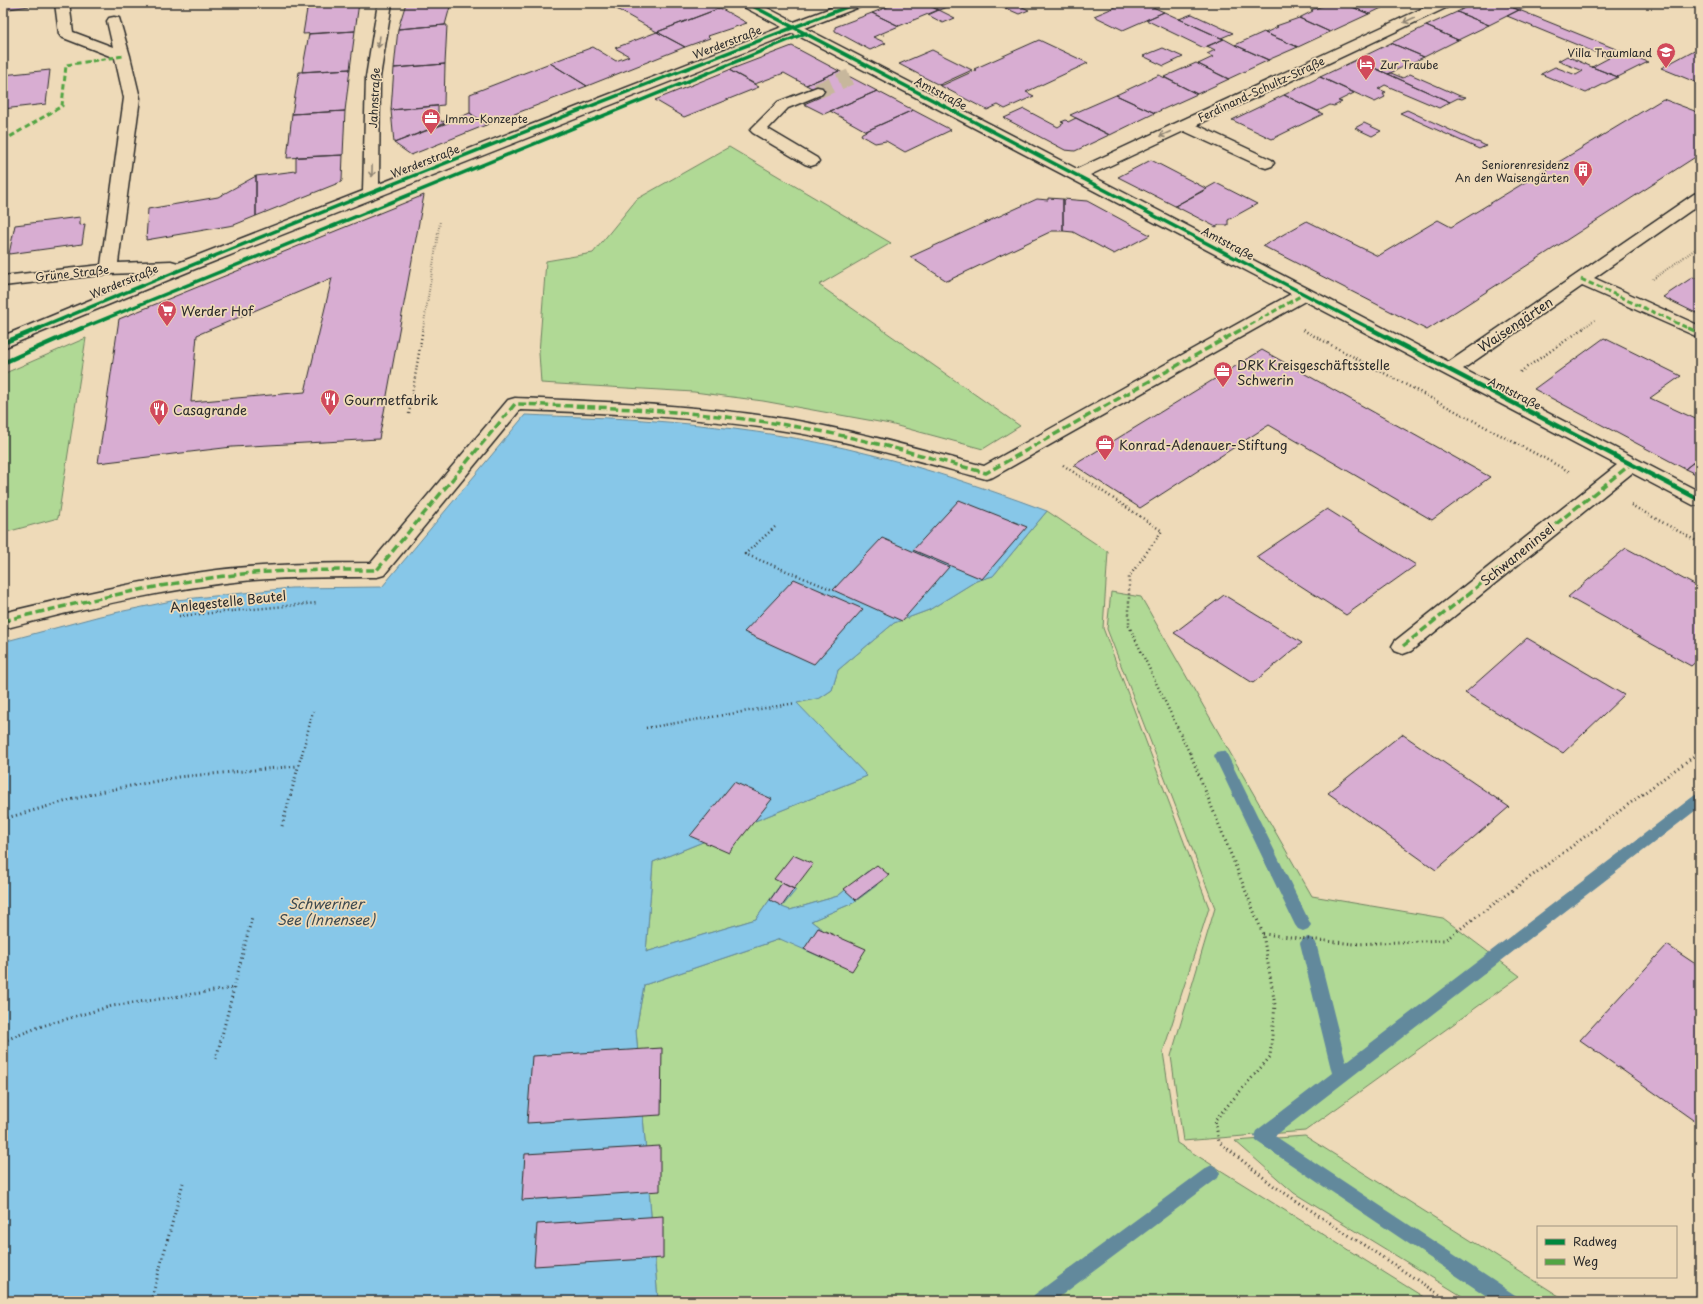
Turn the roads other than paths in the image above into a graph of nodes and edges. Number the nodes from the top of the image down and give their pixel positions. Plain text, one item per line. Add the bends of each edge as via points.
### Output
1 (62, 3) edge
2 (385, 3) edge
3 (747, 3) edge
4 (857, 3) edge
5 (1445, 3) edge
6 (114, 21) dead end
7 (795, 27) junction
8 (122, 56) junction
9 (871, 67) junction
10 (857, 74) tunnel mouth
11 (817, 91) tunnel mouth
12 (1185, 124) junction
13 (811, 161) dead end
14 (1266, 163) dead end
15 (1077, 175) junction
16 (371, 193) junction
17 (1700, 197) edge
18 (188, 265) junction
19 (109, 269) junction
20 (1581, 279) junction
21 (3, 281) edge
22 (1304, 294) junction
23 (1700, 333) edge
24 (3, 343) edge
25 (1449, 370) junction
26 (1631, 464) junction
27 (1700, 500) edge
28 (3, 621) edge
29 (1403, 646) dead end

1 - 8 street via 66,34
2 -> 16 street, Jahnstraße via 374,77
3 - 7 street, Amtstraße
4 - 7 street, Werderstraße
5 -> 12 street, Ferdinand-Schultz-Straße
6 - 8 street
7 - 9 street, Amtstraße
7 - 16 street, Werderstraße
8 - 19 street via 132,98
9 - 10 street
9 - 15 street, Amtstraße
11 - 13 street via 784,105 758,130
12 - 14 street
12 -> 15 street, Ferdinand-Schultz-Straße
15 - 22 street, Amtstraße
16 - 18 street, Werderstraße
17 - 20 street, Waisengärten
18 - 19 street, Grüne Straße
18 - 24 street, Werderstraße
19 - 21 street, Grüne Straße
20 - 23 street
20 - 25 street, Waisengärten
22 - 25 street, Amtstraße
22 - 28 street via 986,473 856,438 772,423 653,410 515,404 378,570 289,571 173,584
25 - 26 street, Amtstraße
26 - 27 street, Amtstraße
26 - 29 street, Schwaneninsel

